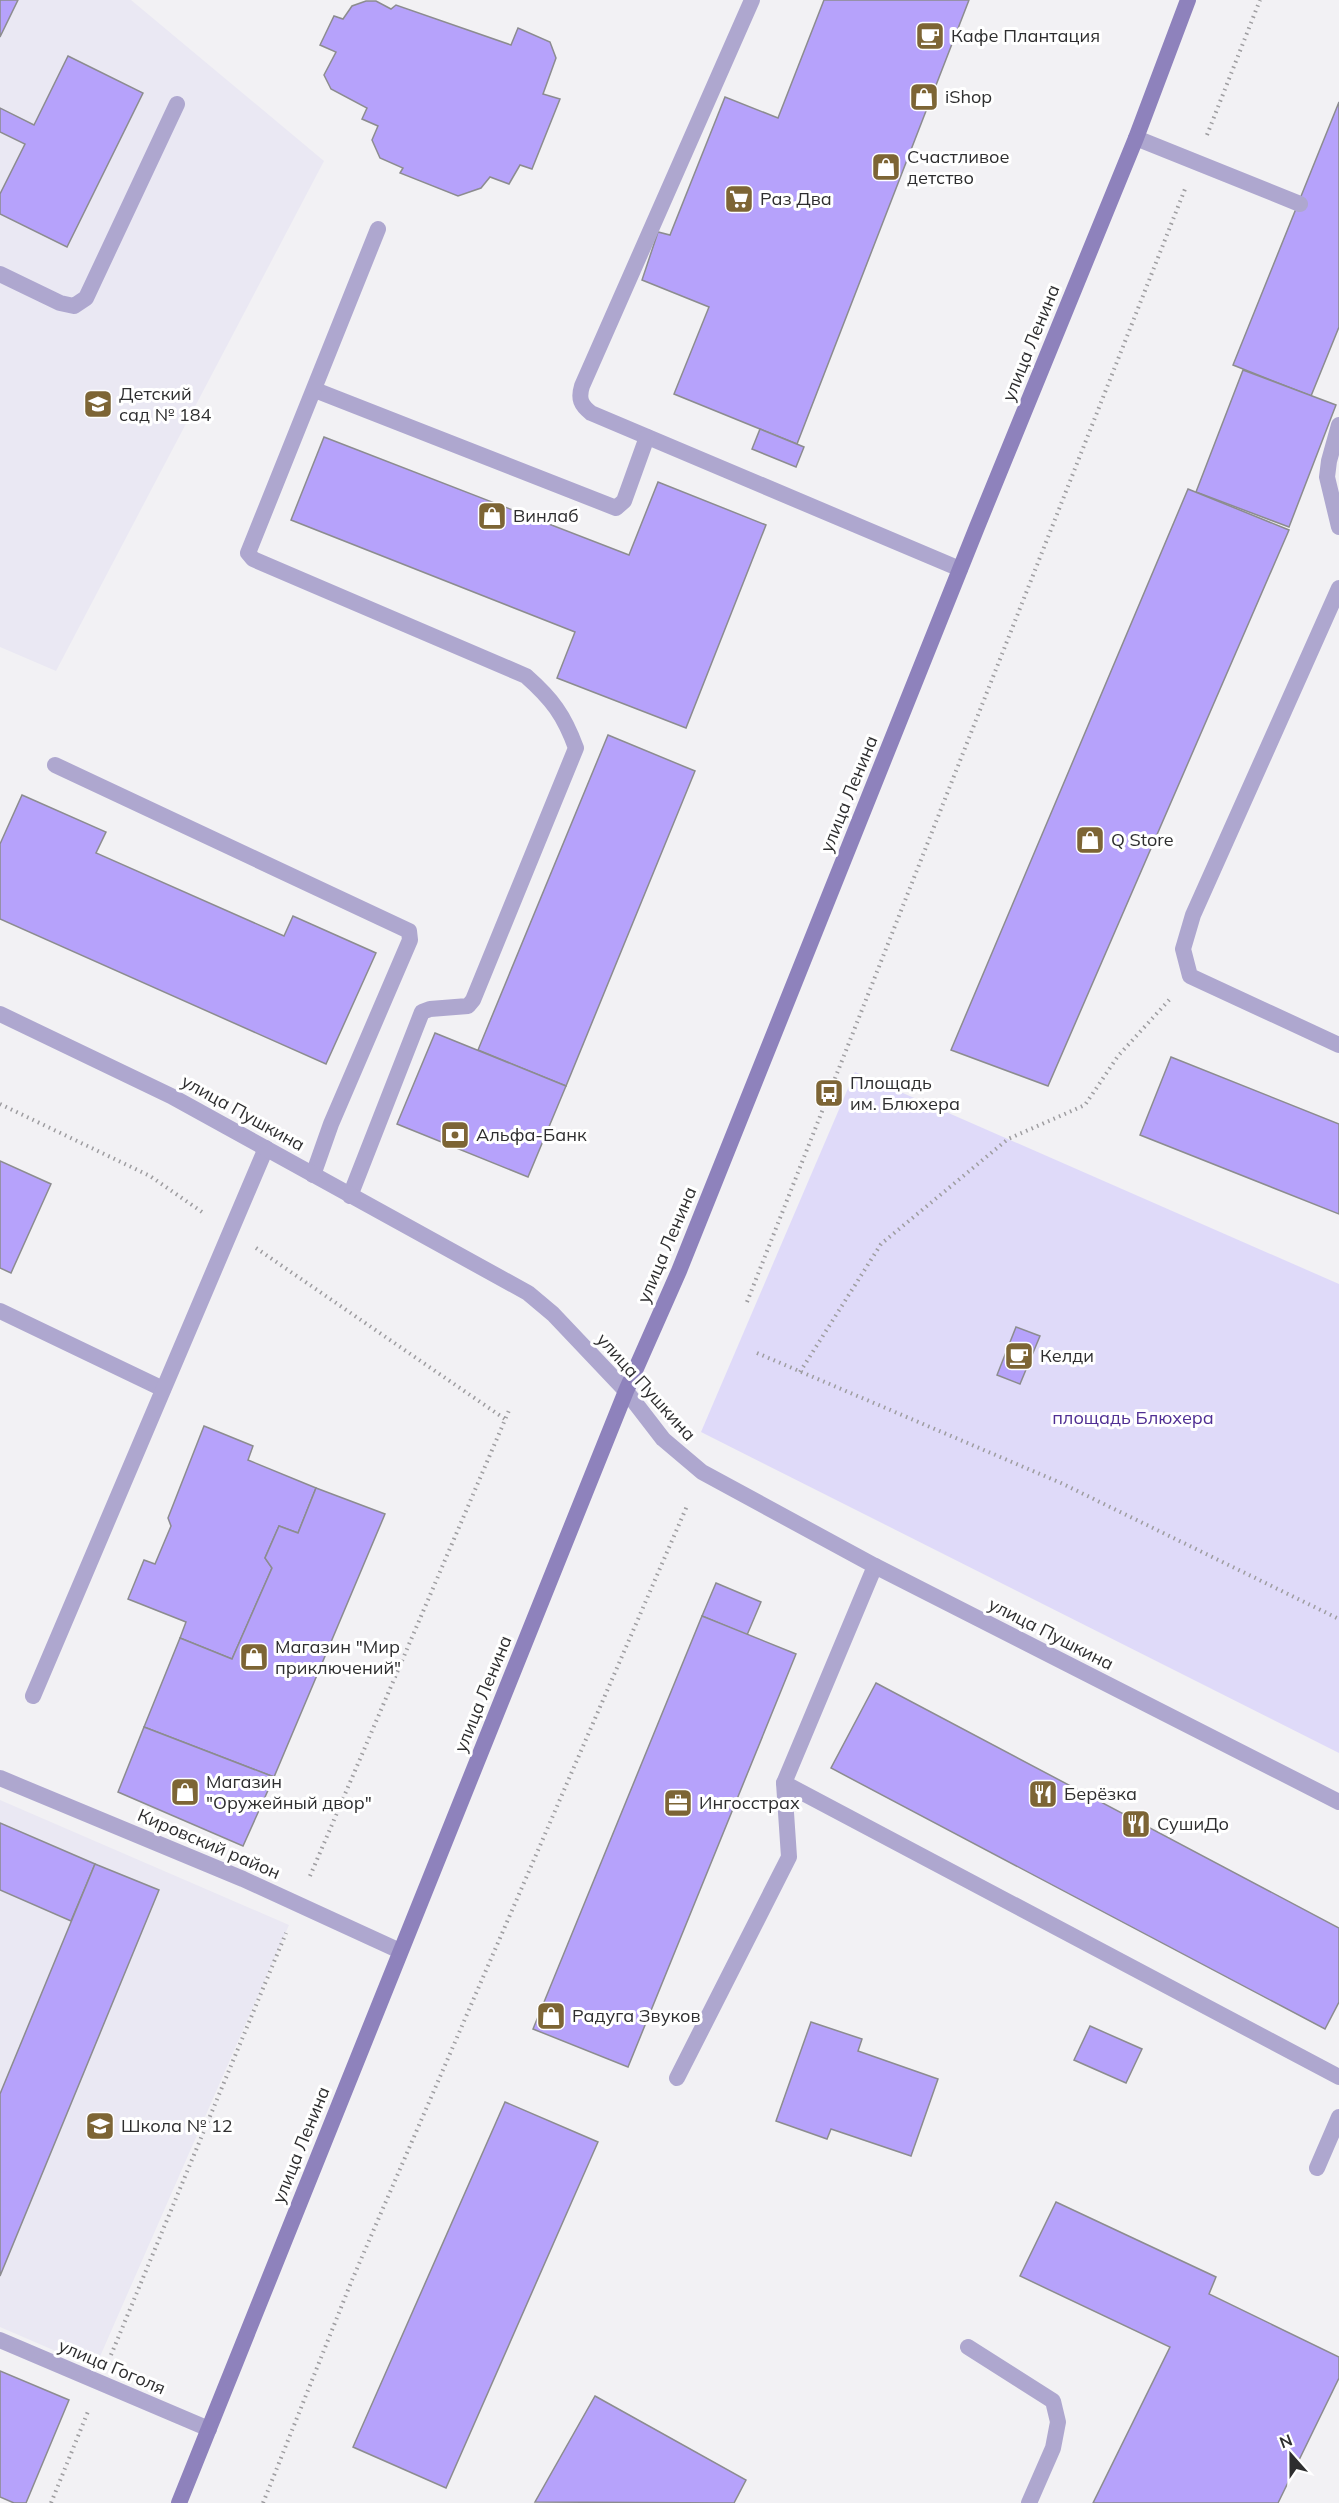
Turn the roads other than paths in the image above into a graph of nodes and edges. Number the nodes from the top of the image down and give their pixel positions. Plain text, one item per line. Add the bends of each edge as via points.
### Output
1 (752, 0) edge
2 (1188, 0) edge
3 (177, 104) dead end
4 (1136, 138) junction
5 (1300, 204) dead end
6 (378, 229) dead end
7 (0, 274) edge
8 (315, 390) junction
9 (1339, 424) edge
10 (647, 437) junction
11 (1339, 527) edge
12 (960, 569) junction
13 (1339, 588) edge
14 (55, 765) dead end
15 (0, 1014) edge
16 (1339, 1045) edge
17 (266, 1148) junction
18 (313, 1175) junction
19 (350, 1196) junction
20 (0, 1311) edge
21 (163, 1389) junction
22 (626, 1391) junction
23 (875, 1566) junction
24 (33, 1696) dead end
25 (0, 1778) edge
26 (784, 1783) junction
27 (1339, 1802) edge
28 (400, 1951) junction
29 (677, 2078) dead end
30 (1339, 2078) edge
31 (1339, 2117) edge
32 (1317, 2168) dead end
33 (0, 2340) edge
34 (968, 2347) dead end
35 (209, 2429) junction
36 (179, 2503) edge
37 (1029, 2503) edge

1 - 10 street via 579,395 582,406 591,413
2 - 4 main road, улица Ленина
3 - 7 street via 86,298 74,306 60,303
4 - 5 street
4 - 12 main road, улица Ленина
6 - 8 street
8 - 10 street via 616,508 624,501
8 - 19 street via 249,548 249,557 526,676 549,697 567,723 576,748 473,1000 468,1006 422,1012
9 - 11 street via 1327,477
10 - 12 street
12 - 22 main road, улица Ленина via 683,1260
13 - 16 street via 1193,915 1183,949 1190,976
14 - 18 street via 409,931 410,940
15 - 17 street, улица Пушкина via 171,1096
17 - 18 street, улица Пушкина
17 - 21 street
18 - 19 street, улица Пушкина
19 - 22 street, улица Пушкина via 528,1293
20 - 21 street
21 - 24 street
22 - 23 street, улица Пушкина via 663,1439 702,1472
22 - 28 main road, улица Ленина
23 - 26 street
23 - 27 street, улица Пушкина
25 - 28 street, Кировский район
26 - 29 street via 789,1857
26 - 30 street
28 - 35 main road, улица Ленина
31 - 32 street
33 - 35 street, улица Гоголя
34 - 37 street via 1053,2401 1058,2422 1053,2448
35 - 36 main road, улица Ленина

